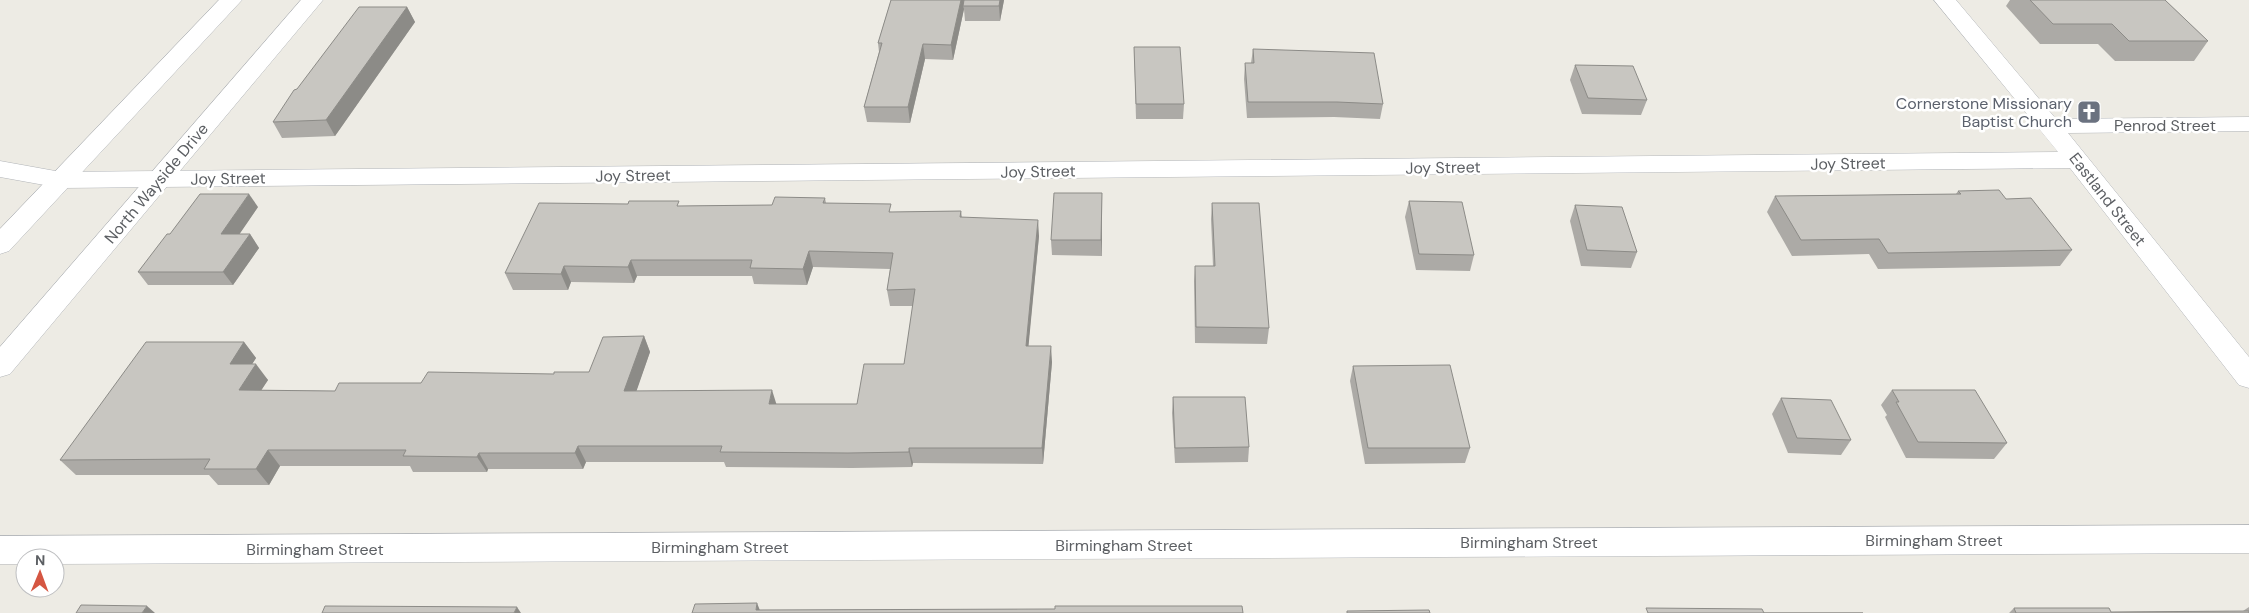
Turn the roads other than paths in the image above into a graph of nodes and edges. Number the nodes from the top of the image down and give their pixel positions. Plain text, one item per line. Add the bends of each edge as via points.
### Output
1 (231, 0) edge
2 (312, 0) edge
3 (1945, 0) edge
4 (2249, 124) edge
5 (2050, 126) junction
6 (2077, 160) junction
7 (0, 169) edge
8 (159, 179) junction
9 (61, 180) junction
10 (0, 245) edge
11 (0, 366) edge
12 (2249, 377) edge
13 (2249, 539) edge
14 (0, 550) edge

1 - 9 street
2 - 8 street, North Wayside Drive
3 - 5 street, Eastland Street
4 - 5 street, Penrod Street
5 - 6 street, Eastland Street
6 - 8 street, Joy Street
6 - 12 street, Eastland Street
7 - 9 street, Joy Street
8 - 9 street, Joy Street
8 - 11 street, North Wayside Drive
9 - 10 street
13 - 14 street, Birmingham Street

